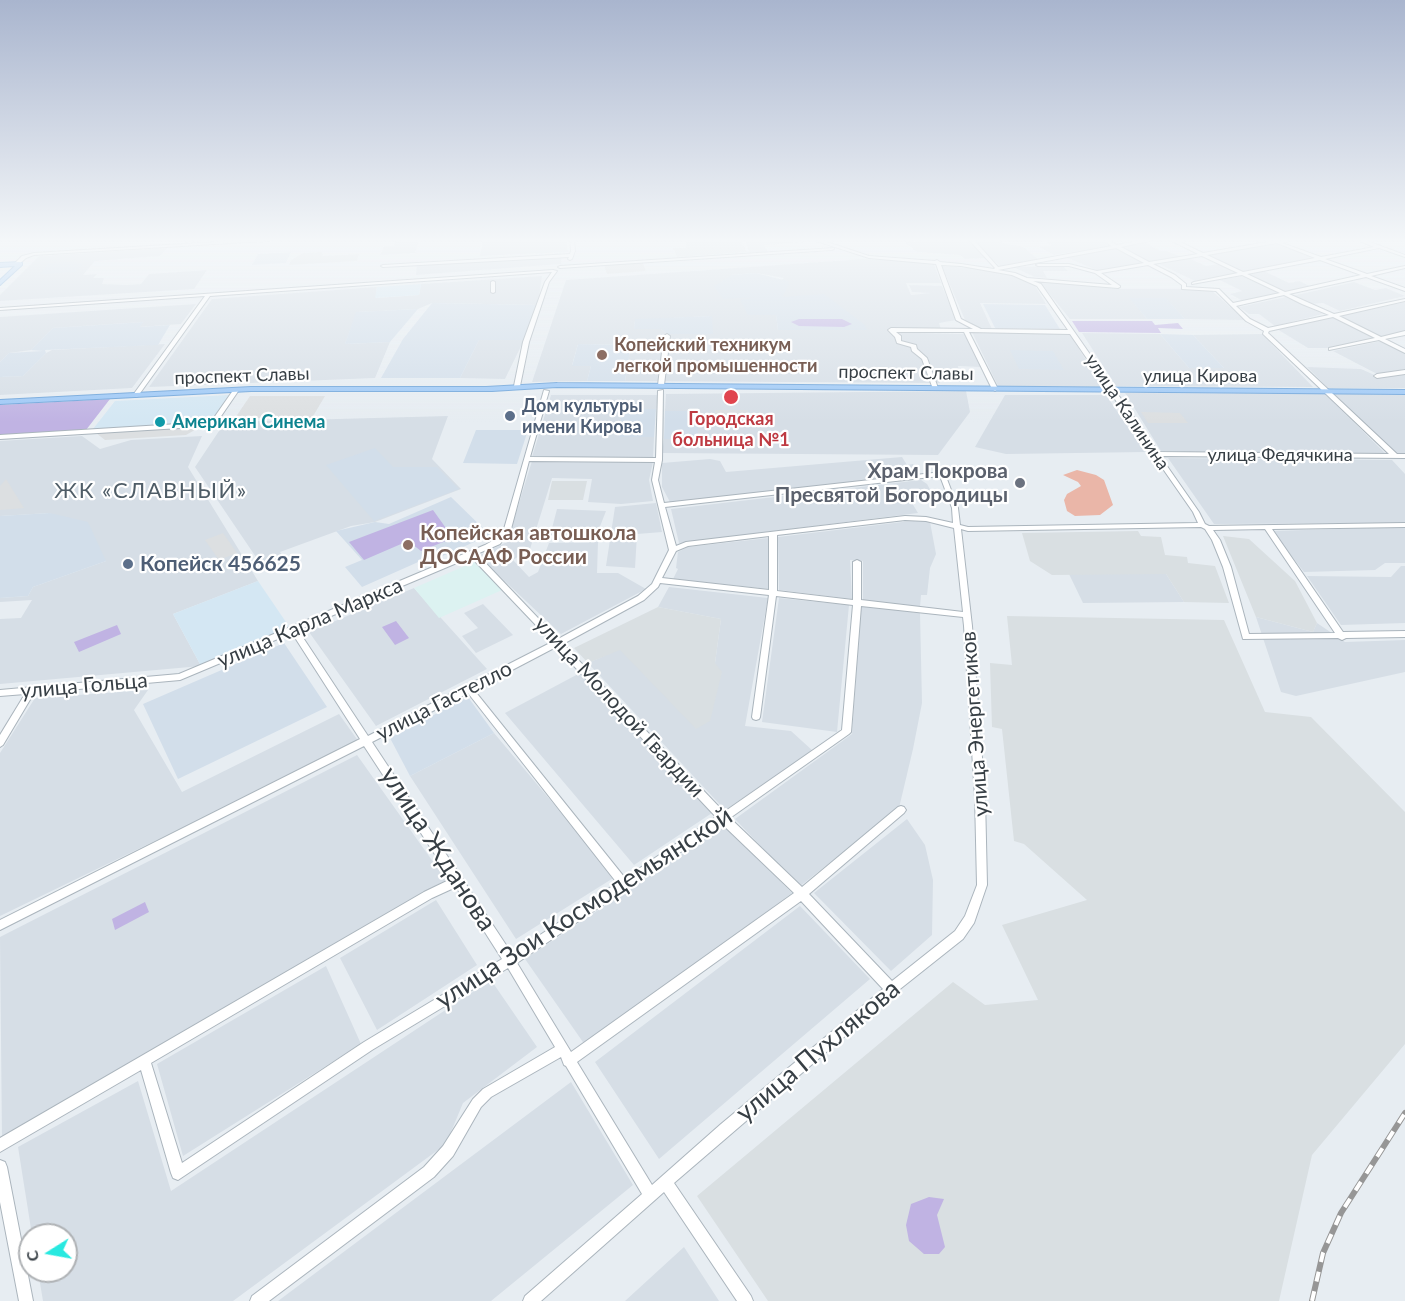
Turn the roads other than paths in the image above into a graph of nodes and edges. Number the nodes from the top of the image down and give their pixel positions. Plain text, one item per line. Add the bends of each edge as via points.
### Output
1 (152, 300) edge
2 (204, 300) edge
3 (541, 300) edge
4 (951, 300) edge
5 (1050, 300) edge
6 (1227, 300) edge
7 (1255, 300) edge
8 (1298, 300) edge
9 (1405, 300) edge
10 (1232, 304) junction
11 (0, 310) edge
12 (1333, 315) junction
13 (1267, 330) junction
14 (980, 331) junction
15 (966, 332) junction
16 (1072, 332) junction
17 (1405, 333) edge
18 (667, 336) dead end
19 (1379, 339) junction
20 (1331, 349) dead end
21 (1405, 351) edge
22 (1405, 372) edge
23 (1377, 376) dead end
24 (516, 388) junction
25 (547, 388) junction
26 (661, 388) junction
27 (935, 388) junction
28 (995, 389) junction
29 (237, 390) junction
30 (1111, 390) junction
31 (1325, 391) junction
32 (1405, 392) edge
33 (136, 395) junction
34 (0, 402) edge
35 (0, 437) edge
36 (1154, 454) junction
37 (1395, 456) junction
38 (1405, 456) edge
39 (526, 459) junction
40 (658, 460) junction
41 (661, 505) junction
42 (1405, 525) edge
43 (1205, 526) junction
44 (1267, 526) junction
45 (957, 528) junction
46 (773, 533) junction
47 (673, 550) junction
48 (473, 554) junction
49 (856, 562) dead end
50 (658, 580) junction
51 (773, 592) junction
52 (857, 603) junction
53 (967, 615) junction
54 (294, 630) junction
55 (1405, 634) edge
56 (1342, 636) junction
57 (1246, 637) joint
58 (558, 644) junction
59 (167, 679) joint
60 (469, 689) junction
61 (31, 691) junction
62 (0, 693) edge
63 (756, 717) dead end
64 (368, 740) junction
65 (0, 743) edge
66 (902, 810) dead end
67 (723, 818) junction
68 (458, 881) junction
69 (625, 885) junction
70 (802, 894) junction
71 (970, 919) joint
72 (0, 925) edge
73 (510, 961) junction
74 (891, 988) junction
75 (565, 1056) junction
76 (144, 1060) junction
77 (0, 1144) edge
78 (0, 1167) edge
79 (665, 1182) junction
80 (650, 1195) junction
81 (26, 1301) edge
82 (257, 1301) edge
83 (530, 1301) edge
84 (746, 1301) edge

1 - 11 street
2 - 33 street
3 - 24 street via 526,342
4 - 14 street via 959,320
5 - 16 street, улица Калинина
6 - 10 street
7 - 10 street
8 - 12 street
9 - 12 street
10 - 13 street via 1248,320
12 - 13 street
12 - 19 street
13 - 31 street via 1265,333
14 - 15 street
14 - 16 street
15 - 27 street via 891,330 899,342 914,346 924,358
15 - 28 street
16 - 30 street, улица Калинина
17 - 19 street
18 - 26 street
19 - 20 street
19 - 21 street
22 - 23 street
24 - 25 main road, проспект Славы
24 - 29 main road, проспект Славы
25 - 26 main road, проспект Славы
25 - 39 street, улица Карла Маркса
26 - 27 main road, проспект Славы
26 - 40 street
27 - 28 main road, проспект Славы
28 - 30 main road, улица Кирова
29 - 33 main road, проспект Славы
29 - 35 street via 213,424
30 - 31 main road, улица Кирова
30 - 36 street, улица Калинина
31 - 32 main road, улица Кирова
31 - 37 street
33 - 34 main road, проспект Славы
36 - 37 street, улица Федячкина
36 - 43 street, улица Калинина
37 - 38 street, улица Федячкина
39 - 40 street
39 - 48 street, улица Карла Маркса via 507,529 497,542
40 - 41 street via 655,480
41 - 45 street, улица Энергетиков via 942,474 955,508
41 - 47 street
42 - 44 street
43 - 44 street
43 - 45 street
43 - 57 street via 1227,567
44 - 56 street
45 - 46 street via 905,518
45 - 53 street, улица Энергетиков
46 - 47 street via 686,544
46 - 51 street
47 - 50 street, улица Гастелло
48 - 54 street, улица Карла Маркса
48 - 58 street, улица Молодой Гвардии
49 - 52 street, улица Зои Космодемьянской
50 - 51 street
50 - 58 street, улица Гастелло via 621,611
51 - 52 street
51 - 63 street
52 - 53 street
52 - 67 street, улица Зои Космодемьянской via 846,732
53 - 71 street, улица Энергетиков via 983,865 982,885
54 - 59 street, улица Карла Маркса via 191,674
54 - 64 street, улица Жданова
55 - 56 street
56 - 57 street
58 - 60 street, улица Гастелло
58 - 67 street, улица Молодой Гвардии
59 - 61 street, улица Гольца
60 - 64 street, улица Гастелло
60 - 69 street
61 - 62 street, улица Гольца
61 - 65 street
64 - 68 street, улица Жданова
64 - 72 street, улица Гастелло
66 - 70 street
67 - 69 street, улица Зои Космодемьянской
67 - 70 street, улица Молодой Гвардии
68 - 73 street, улица Жданова
68 - 76 street
69 - 73 street, улица Зои Космодемьянской
70 - 74 street, улица Молодой Гвардии
70 - 75 street
71 - 74 street, улица Пухлякова via 947,946
73 - 75 street, улица Жданова
73 - 76 street, улица Зои Космодемьянской via 368,1046 178,1173
74 - 79 street, улица Пухлякова
75 - 80 street, улица Жданова
75 - 82 street via 487,1093 429,1172
76 - 77 street
78 - 81 street
79 - 80 street, улица Пухлякова
79 - 84 street
80 - 83 street, улица Пухлякова

